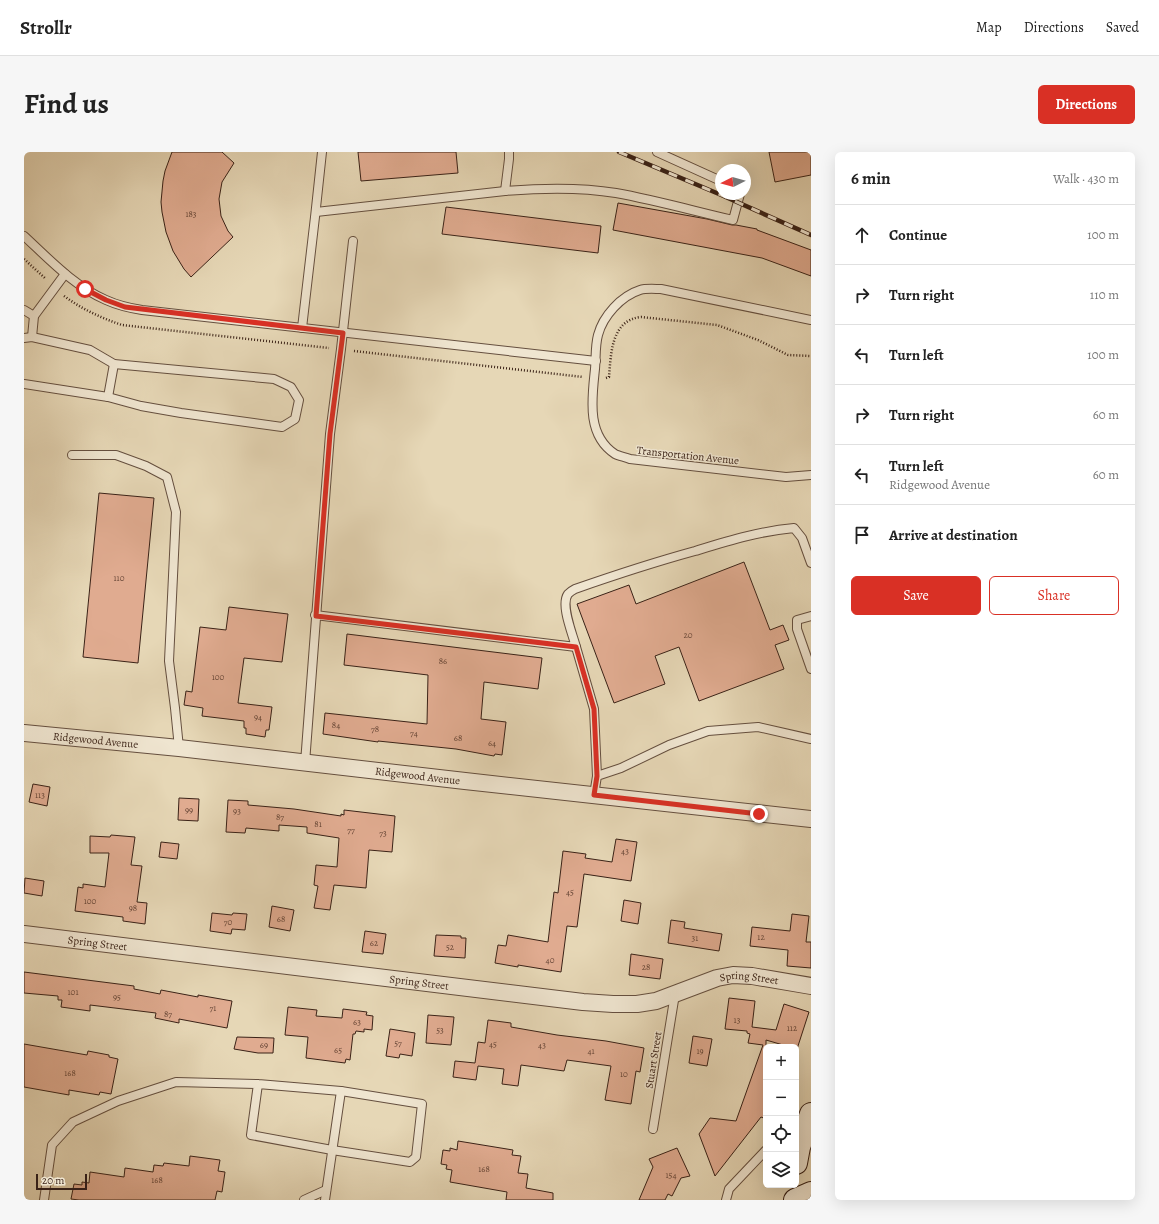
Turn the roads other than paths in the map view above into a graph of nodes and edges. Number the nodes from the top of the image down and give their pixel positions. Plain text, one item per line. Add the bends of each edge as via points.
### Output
1 (322, 152) edge
2 (509, 152) edge
3 (657, 152) edge
4 (715, 177) edge
5 (505, 191) junction
6 (738, 200) edge
7 (316, 212) junction
8 (24, 236) edge
9 (353, 241) dead end
10 (65, 274) junction
11 (24, 310) edge
12 (34, 316) junction
13 (811, 320) edge
14 (302, 328) junction
15 (343, 333) junction
16 (28, 338) edge
17 (596, 361) junction
18 (114, 364) junction
19 (24, 384) edge
20 (108, 397) junction
21 (72, 455) dead end
22 (811, 475) edge
23 (811, 563) edge
24 (316, 616) junction
25 (811, 616) edge
26 (576, 647) junction
27 (811, 670) edge
28 (24, 733) edge
29 (811, 739) edge
30 (178, 748) junction
31 (305, 763) junction
32 (597, 776) junction
33 (594, 795) junction
34 (811, 819) edge
35 (24, 934) edge
36 (811, 986) edge
37 (675, 994) junction
38 (258, 1084) junction
39 (342, 1091) junction
40 (811, 1114) edge
41 (653, 1129) dead end
42 (799, 1147) edge
43 (332, 1150) junction
44 (764, 1152) edge
45 (326, 1190) junction
46 (44, 1200) edge
47 (304, 1200) edge
48 (325, 1200) edge
49 (726, 1200) edge

1 - 7 lane
2 - 5 lane
3 - 4 lane
5 - 6 lane via 576,189 615,193 733,220
5 - 7 lane
7 - 14 lane
8 - 10 lane
9 - 15 lane
10 - 12 lane
10 - 14 lane via 85,289 125,307
11 - 12 lane
12 - 16 lane
13 - 17 lane, Transportation Avenue via 661,289 641,289 624,297 608,314 598,335
14 - 15 lane
15 - 17 lane
15 - 24 lane via 330,434
16 - 18 lane via 90,350
17 - 22 lane, Transportation Avenue via 592,414 596,430 604,444 616,454 630,459 778,476
18 - 20 lane
18 - 20 lane via 274,379 291,387 299,400 294,419 282,427 181,413
19 - 20 lane
21 - 30 lane via 116,456 146,466 167,477 176,512 169,661 176,708
23 - 26 lane via 802,538 794,528 786,528 716,544 576,589 568,593 566,600 566,610
24 - 26 lane
24 - 31 lane
25 - 27 lane via 797,620 797,629
26 - 32 lane via 594,709
28 - 30 street, Ridgewood Avenue
29 - 32 lane via 758,727 708,731
30 - 31 street, Ridgewood Avenue
31 - 33 street, Ridgewood Avenue
32 - 33 lane
33 - 34 street, Ridgewood Avenue
35 - 37 street, Spring Street via 583,1002 637,1004
36 - 37 street, Spring Street via 733,975 717,978
37 - 41 lane, Stuart Street
38 - 39 lane
38 - 43 lane via 251,1135
38 - 46 lane via 176,1082 118,1101 73,1122 52,1145
39 - 43 lane
39 - 43 lane via 422,1104 416,1157 410,1162
40 - 42 main road
43 - 45 lane
44 - 49 lane via 729,1189
45 - 47 lane
45 - 48 lane

